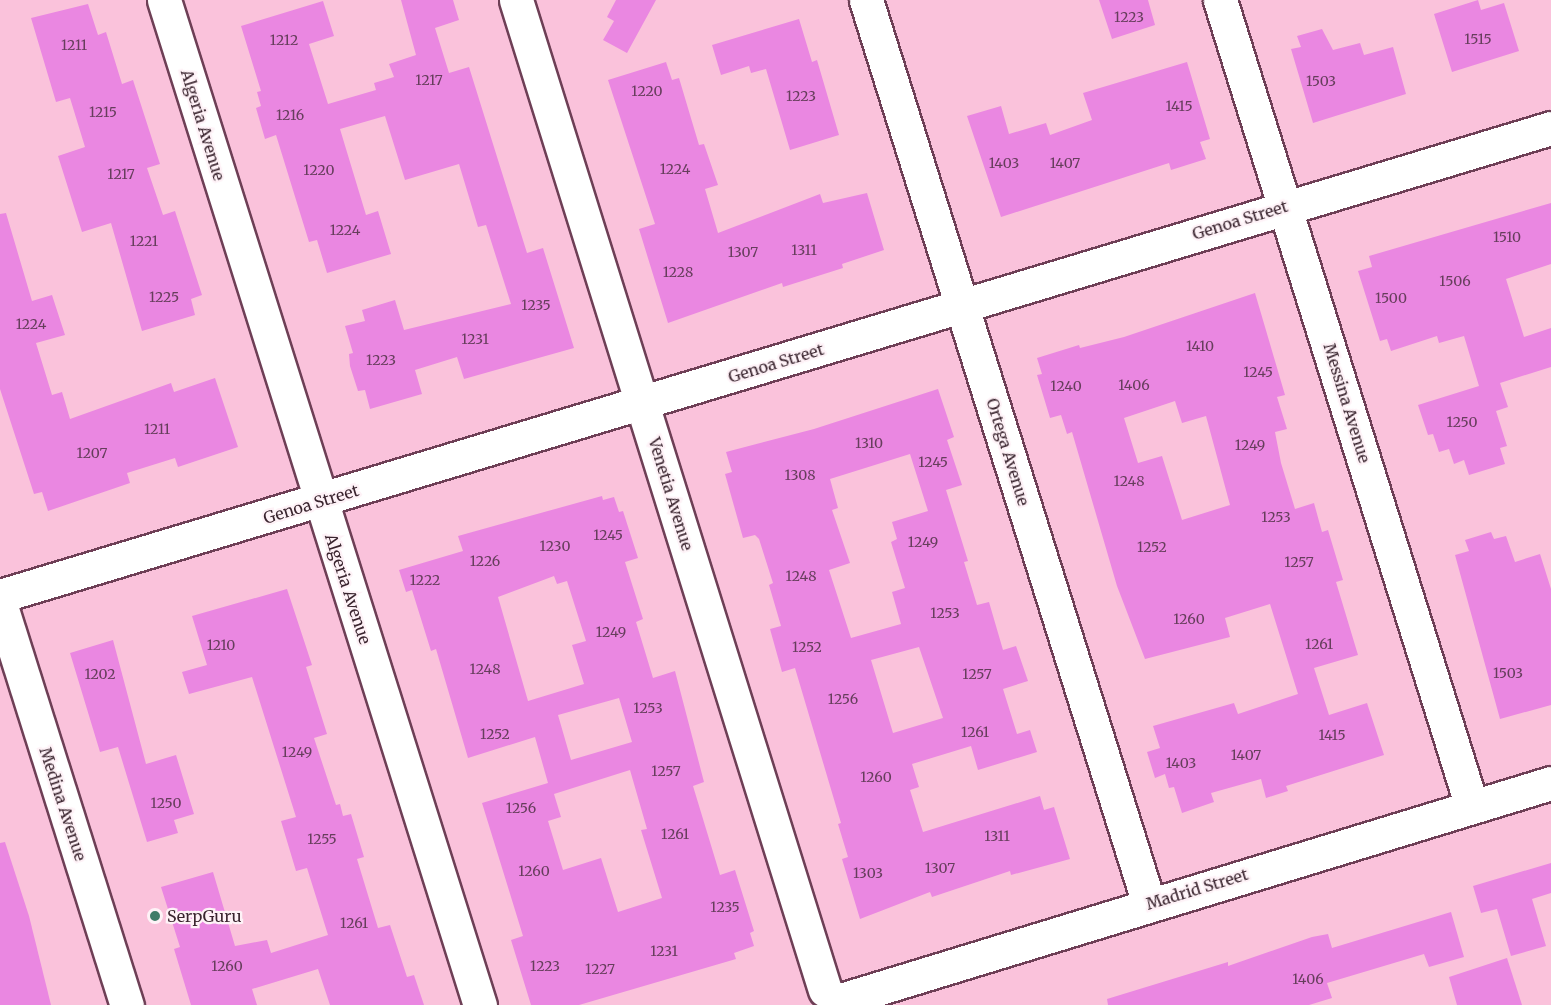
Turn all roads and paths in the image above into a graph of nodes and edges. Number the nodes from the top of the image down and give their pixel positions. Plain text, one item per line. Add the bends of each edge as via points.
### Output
1 (164, 0) edge
2 (516, 0) edge
3 (866, 0) edge
4 (1220, 0) edge
5 (1551, 128) edge
6 (1285, 206) junction
7 (962, 305) junction
8 (643, 404) junction
9 (320, 502) junction
10 (0, 596) edge
11 (0, 603) edge
12 (1551, 783) edge
13 (1472, 807) junction
14 (1149, 904) junction
15 (832, 1000) edge
16 (127, 1005) edge
17 (480, 1005) edge

1 - 9 street, Algeria Avenue
2 - 8 street, Venetia Avenue
3 - 7 street, Ortega Avenue
4 - 6 street, Messina Avenue
5 - 6 street, Genoa Street
6 - 7 street, Genoa Street
6 - 13 street, Messina Avenue
7 - 8 street, Genoa Street
7 - 14 street, Ortega Avenue
8 - 9 street, Genoa Street
8 - 15 street, Venetia Avenue
9 - 10 street, Genoa Street
9 - 17 street, Algeria Avenue
11 - 16 street, Medina Avenue
12 - 13 street, Madrid Street
13 - 14 street, Madrid Street
14 - 15 street, Madrid Street

